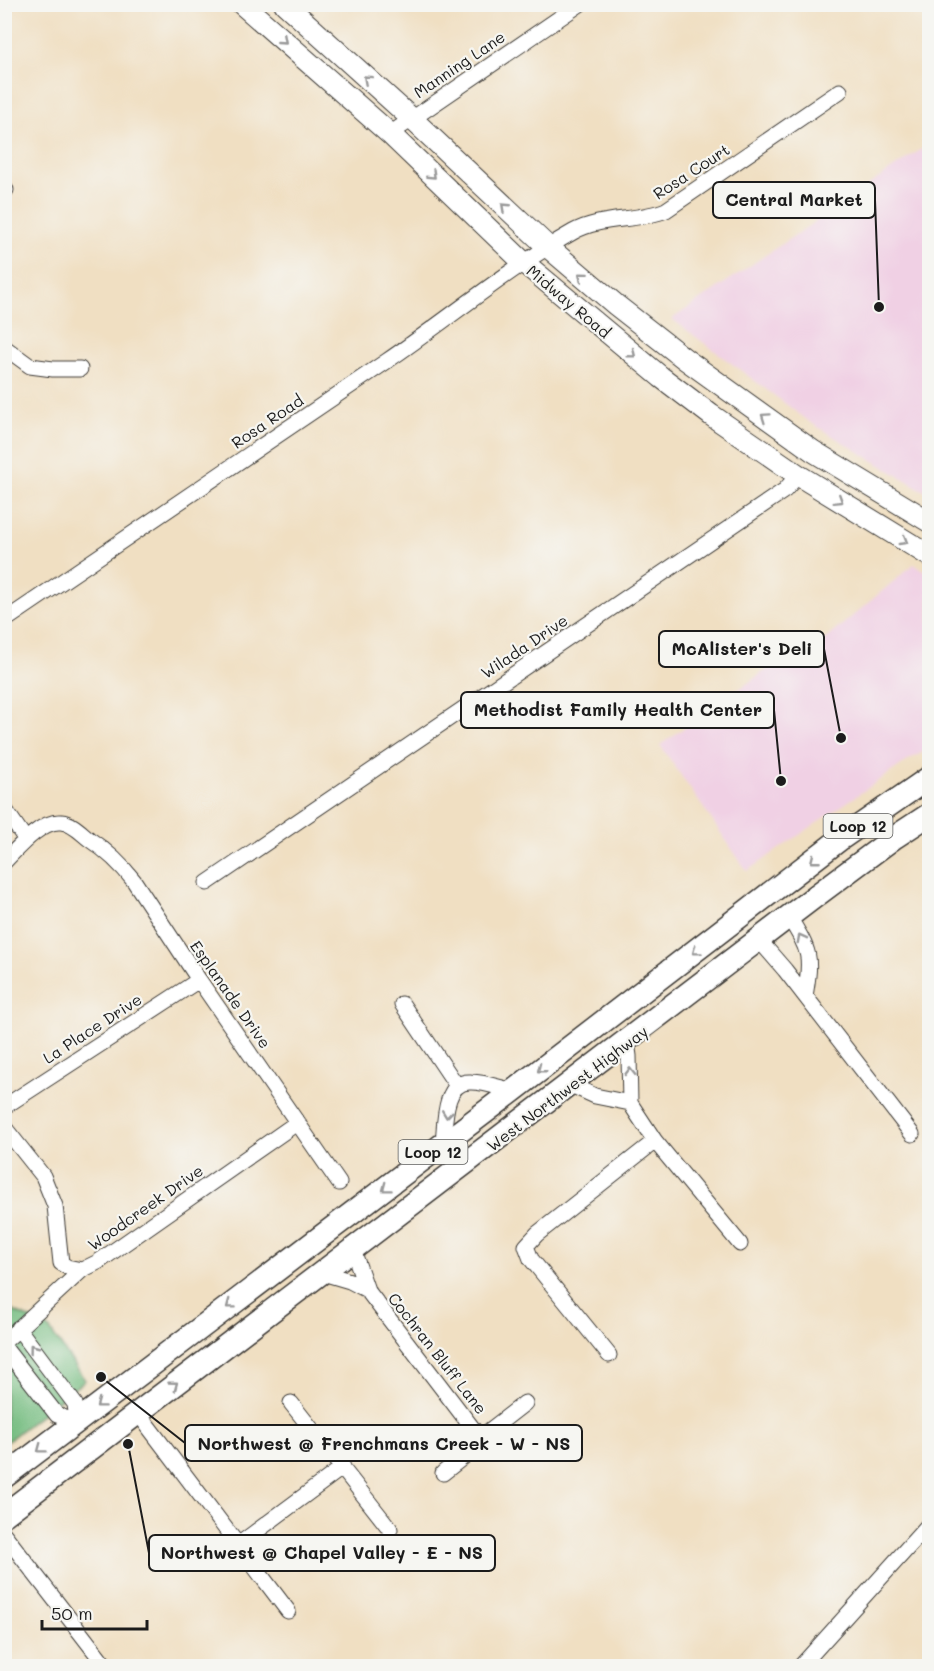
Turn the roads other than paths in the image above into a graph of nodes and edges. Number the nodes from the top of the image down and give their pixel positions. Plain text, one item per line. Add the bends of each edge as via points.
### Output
1 (242, 4) edge
2 (285, 4) edge
3 (580, 4) edge
4 (840, 91) dead end
5 (411, 118) junction
6 (390, 134) junction
7 (548, 247) junction
8 (524, 262) junction
9 (4, 347) edge
10 (80, 369) dead end
11 (813, 451) junction
12 (798, 475) junction
13 (930, 522) edge
14 (930, 556) edge
15 (4, 621) edge
16 (930, 777) edge
17 (4, 808) edge
18 (930, 814) edge
19 (873, 815) junction
20 (26, 840) junction
21 (4, 862) edge
22 (207, 883) dead end
23 (817, 895) junction
24 (742, 915) junction
25 (789, 917) junction
26 (759, 940) junction
27 (199, 980) junction
28 (805, 996) junction
29 (402, 1004) dead end
30 (627, 1042) junction
31 (571, 1085) junction
32 (457, 1086) junction
33 (513, 1091) junction
34 (630, 1103) junction
35 (4, 1107) edge
36 (298, 1122) junction
37 (4, 1127) edge
38 (912, 1134) dead end
39 (655, 1141) junction
40 (443, 1144) junction
41 (339, 1183) dead end
42 (740, 1244) dead end
43 (353, 1250) junction
44 (82, 1270) junction
45 (323, 1273) junction
46 (367, 1290) junction
47 (18, 1329) junction
48 (4, 1342) edge
49 (4, 1347) edge
50 (609, 1355) dead end
51 (525, 1402) dead end
52 (291, 1403) dead end
53 (138, 1413) junction
54 (77, 1422) junction
55 (480, 1438) junction
56 (95, 1446) junction
57 (343, 1467) junction
58 (443, 1473) dead end
59 (4, 1477) edge
60 (4, 1515) edge
61 (930, 1523) edge
62 (390, 1529) dead end
63 (4, 1534) edge
64 (238, 1545) junction
65 (288, 1611) dead end
66 (106, 1666) edge
67 (801, 1666) edge

1 -> 6 main road, Midway Road
5 -> 2 main road, Midway Road
3 - 5 street, Manning Lane
4 - 7 street, Rosa Court via 666,210 587,226
5 - 6 street, Manning Lane
7 -> 5 main road, Midway Road
6 -> 8 main road, Midway Road
7 - 8 street, Rosa Road
11 -> 7 main road, Midway Road via 616,306
8 -> 12 main road, Midway Road via 661,377
8 - 15 street, Rosa Road via 379,366
9 - 10 street via 30,366
11 - 12 main road
11 - 13 main road, Midway Road
12 -> 14 main road, Midway Road
12 - 22 street, Wilada Drive via 775,496
16 - 19 main road, West Northwest Highway / Loop 12
17 - 20 street
18 - 23 main road, West Northwest Highway / Loop 12
19 - 23 main road via 874,831 847,854
19 -> 24 main road, West Northwest Highway / Loop 12
20 - 21 street
20 - 27 street, Esplanade Drive via 44,827 61,822 74,826 106,851 134,881
23 - 25 main road, West Northwest Highway / Loop 12
24 - 26 main road
24 -> 33 main road, West Northwest Highway / Loop 12
25 - 26 main road, West Northwest Highway / Loop 12
28 -> 25 street via 810,961
26 - 28 street
26 - 30 main road, West Northwest Highway / Loop 12
27 - 35 street, La Place Drive
27 - 36 street, Esplanade Drive
28 - 38 street
29 - 32 street
30 - 31 main road, West Northwest Highway / Loop 12
34 -> 30 street
31 - 34 street via 595,1096
31 - 43 main road, West Northwest Highway / Loop 12
32 - 33 street via 469,1081
32 -> 40 street via 449,1096
33 - 40 main road, West Northwest Highway / Loop 12
34 - 39 street
36 - 41 street, Esplanade Drive
36 - 44 street, Woodcreek Drive via 99,1262
37 - 44 street via 43,1176 56,1206 61,1263
39 - 42 street
39 - 50 street via 526,1246 531,1259
40 -> 54 main road, West Northwest Highway / Loop 12
43 - 45 main road, West Northwest Highway / Loop 12
43 - 46 street, Cochran Bluff Lane
44 - 47 street, Woodcreek Drive
45 - 46 street, Cochran Bluff Lane
53 -> 45 main road, West Northwest Highway / Loop 12
46 - 55 street, Cochran Bluff Lane
47 - 48 street, Woodcreek Drive
54 -> 47 street via 75,1404
49 - 54 street via 57,1415
51 - 55 street, Cochran Bluff Lane
52 - 57 street
53 - 56 main road, West Northwest Highway / Loop 12
53 - 64 street
54 - 56 main road
54 -> 59 main road, West Northwest Highway / Loop 12
55 - 58 street, Cochran Bluff Lane
56 - 60 main road, West Northwest Highway / Loop 12
57 - 62 street
57 - 64 street
61 - 67 street
63 - 66 street
64 - 65 street

